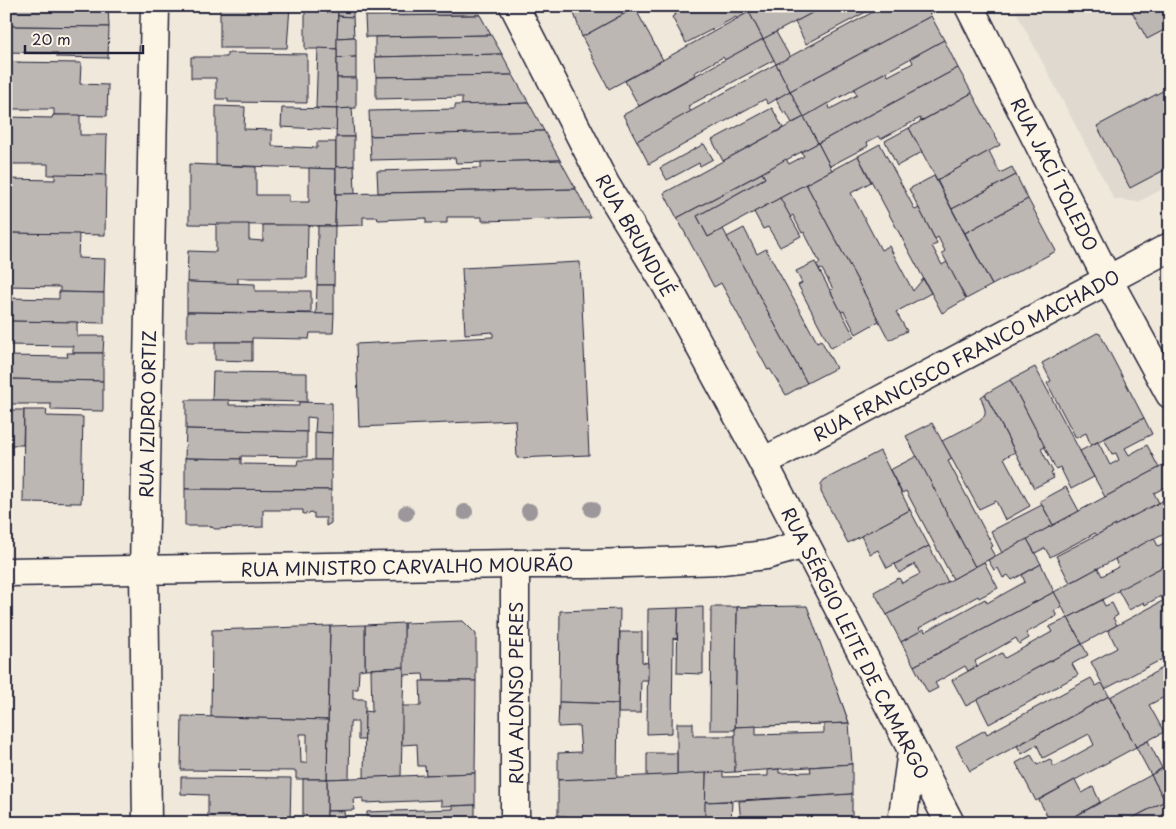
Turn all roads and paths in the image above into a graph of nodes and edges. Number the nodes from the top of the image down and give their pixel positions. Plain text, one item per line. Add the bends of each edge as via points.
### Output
1 (155, 6) edge
2 (969, 6) edge
3 (519, 10) edge
4 (1170, 247) edge
5 (1108, 280) junction
6 (1170, 394) edge
7 (763, 462) junction
8 (805, 544) junction
9 (515, 564) junction
10 (144, 570) junction
11 (6, 572) edge
12 (912, 751) junction
13 (147, 823) edge
14 (515, 823) edge
15 (902, 823) edge
16 (950, 823) edge

1 - 10 street, RUA IZIDRO ORTIZ
2 - 5 street, RUA JACÍ TOLEDO
3 - 7 street, RUA BRUNDUÉ via 605,184 667,286
4 - 5 street, RUA FRANCISCO FRANCO MACHADO
5 - 6 street, RUA JACÍ TOLEDO
5 - 7 street, RUA FRANCISCO FRANCO MACHADO
7 - 8 street, RUA SÉRGIO LEITE DE CAMARGO
8 - 9 street, RUA MINISTRO CARVALHO MOURÃO via 766,555 722,560
8 - 12 street, RUA SÉRGIO LEITE DE CAMARGO
9 - 10 street, RUA MINISTRO CARVALHO MOURÃO
9 - 14 street, RUA ALONSO PERES
10 - 11 street, RUA MINISTRO CARVALHO MOURÃO
10 - 13 street, RUA IZIDRO ORTIZ
12 - 15 street
12 - 16 street, RUA SÉRGIO LEITE DE CAMARGO

